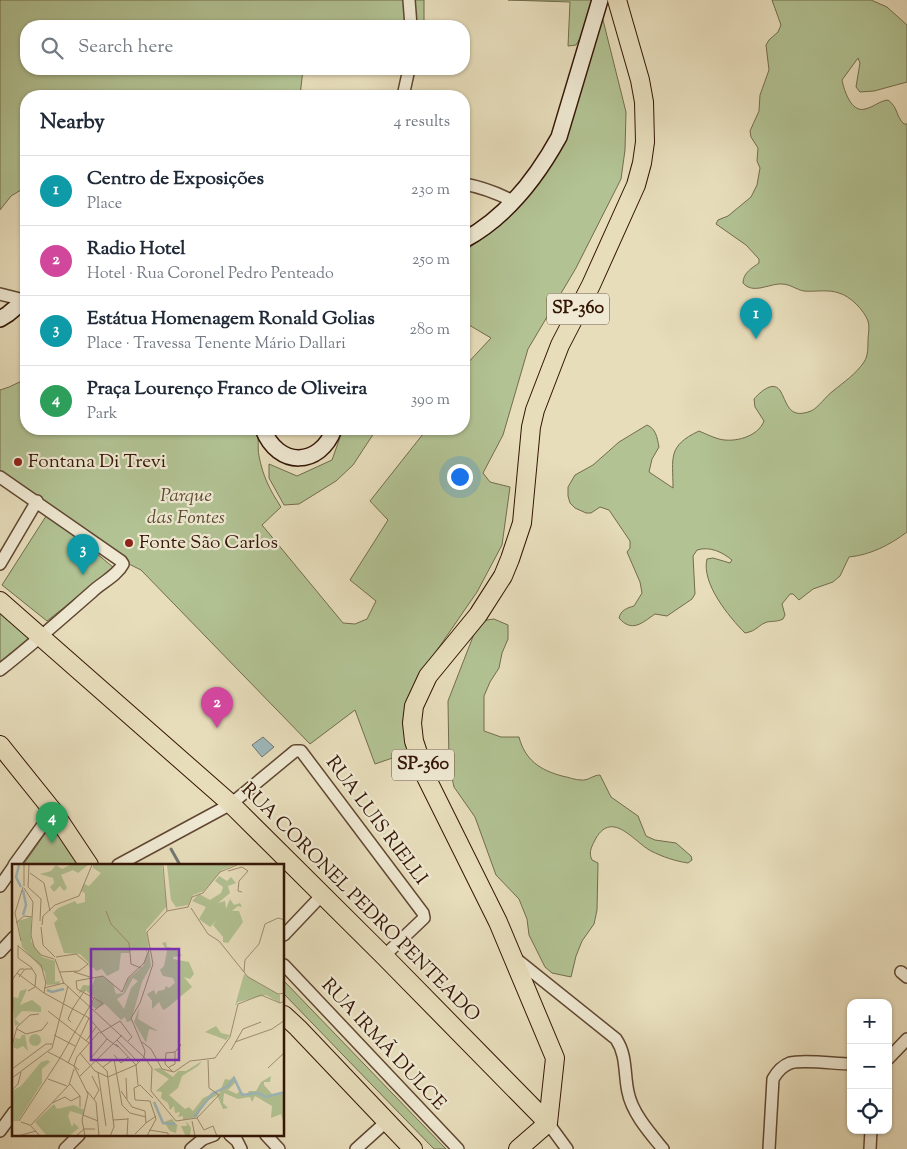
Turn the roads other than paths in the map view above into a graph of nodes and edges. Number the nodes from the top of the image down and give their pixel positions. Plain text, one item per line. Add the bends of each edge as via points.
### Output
1 (410, 0) edge
2 (600, 0) edge
3 (617, 0) edge
4 (411, 20) edge
5 (408, 75) edge
6 (404, 90) edge
7 (470, 186) edge
8 (513, 201) junction
9 (470, 236) edge
10 (0, 294) edge
11 (20, 298) edge
12 (20, 303) edge
13 (0, 319) edge
14 (266, 435) edge
15 (331, 435) edge
16 (0, 477) edge
17 (37, 501) junction
18 (0, 564) edge
19 (0, 601) edge
20 (41, 638) junction
21 (0, 670) edge
22 (0, 745) edge
23 (230, 804) junction
24 (53, 811) junction
25 (15, 864) edge
26 (86, 864) edge
27 (120, 864) edge
28 (12, 869) edge
29 (0, 886) edge
30 (322, 895) junction
31 (285, 934) edge
32 (12, 939) edge
33 (0, 952) edge
34 (384, 956) junction
35 (512, 956) junction
36 (285, 966) edge
37 (285, 1016) edge
38 (907, 1039) edge
39 (892, 1055) edge
40 (847, 1064) edge
41 (12, 1115) edge
42 (387, 1121) junction
43 (548, 1123) junction
44 (0, 1131) edge
45 (871, 1134) edge
46 (78, 1136) edge
47 (212, 1136) edge
48 (231, 1136) edge
49 (267, 1136) edge
50 (65, 1149) edge
51 (191, 1149) edge
52 (241, 1149) edge
53 (279, 1149) edge
54 (356, 1149) edge
55 (413, 1149) edge
56 (458, 1149) edge
57 (518, 1149) edge
58 (567, 1149) edge
59 (663, 1149) edge
60 (769, 1149) edge
61 (870, 1149) edge

1 - 4 street
2 - 8 street via 559,137 536,174
3 - 35 main road, SP-360 via 644,102 645,142 636,185 560,345 535,410 523,516 503,576 478,615 428,676 414,706 412,723 414,741 426,776
5 - 6 street
7 - 8 street
8 - 9 street
10 - 11 street
12 - 13 street
14 - 15 street via 276,450 295,458 306,457 324,448
16 - 17 street
17 - 18 street
17 - 20 street via 123,565
19 - 20 main road, RUA CORONEL PEDRO PENTEADO
20 - 21 street
20 - 23 main road, RUA CORONEL PEDRO PENTEADO
22 - 24 main road
23 - 27 street
23 - 30 main road, RUA CORONEL PEDRO PENTEADO
23 - 34 street, RUA LUIS RIELLI via 296,751 303,752 422,911 424,918
24 - 25 street
24 - 26 main road
28 - 29 street
30 - 31 street
30 - 34 main road, RUA CORONEL PEDRO PENTEADO
32 - 33 street
34 - 43 main road, RUA CORONEL PEDRO PENTEADO
35 - 43 main road, SP-360 via 555,1058
35 - 59 street via 616,1039 623,1055 631,1101
36 - 56 street, RUA IRMÃ DULCE
37 - 42 main road
38 - 39 street
40 - 60 street via 797,1061 777,1072 773,1079
41 - 44 street
42 - 54 street
42 - 55 main road
43 - 57 main road
43 - 58 street
45 - 61 street
46 - 50 street
47 - 51 street
48 - 52 street
49 - 53 street

